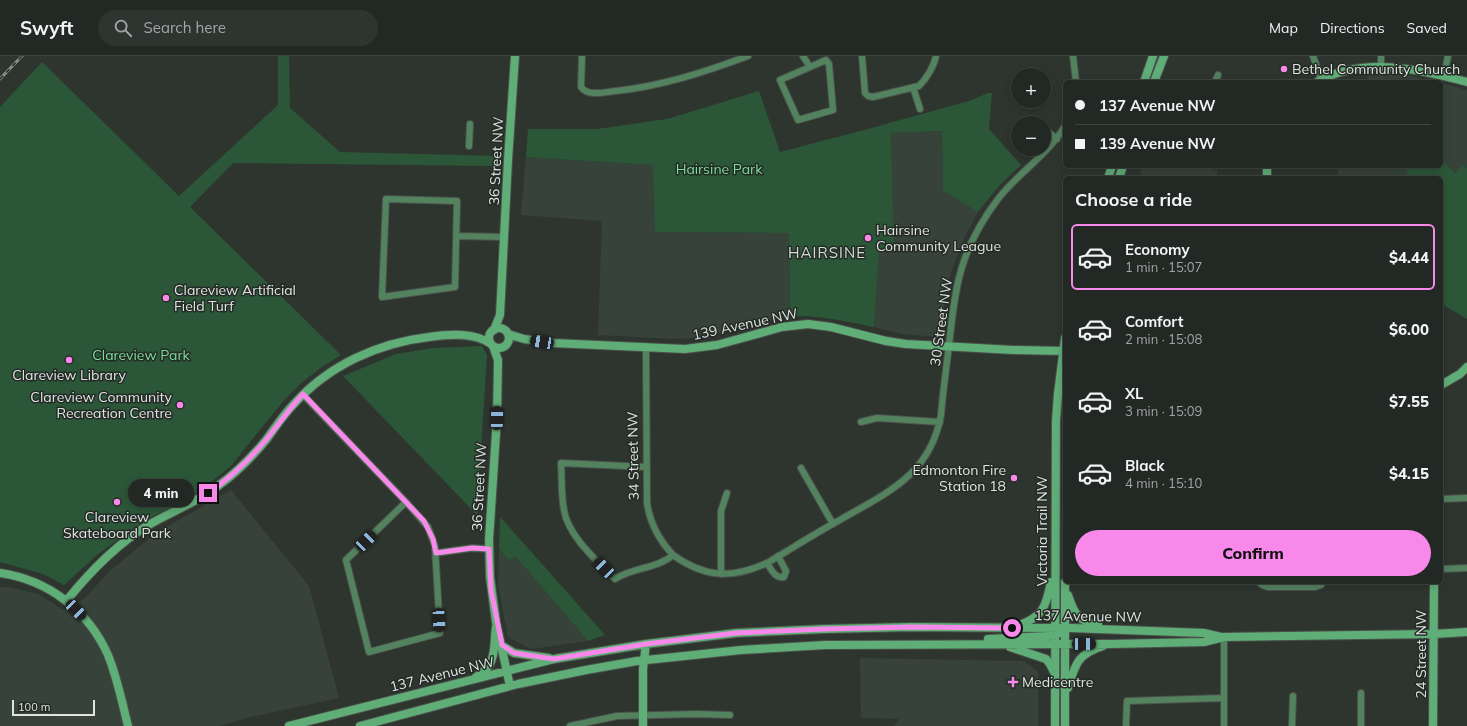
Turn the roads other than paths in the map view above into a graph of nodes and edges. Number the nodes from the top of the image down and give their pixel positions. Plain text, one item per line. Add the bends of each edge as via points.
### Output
1 (515, 56) edge
2 (582, 56) edge
3 (748, 56) edge
4 (803, 56) edge
5 (862, 56) edge
6 (936, 56) edge
7 (1073, 56) edge
8 (1153, 56) edge
9 (1164, 56) edge
10 (1313, 56) edge
11 (1448, 56) edge
12 (1381, 60) edge
13 (810, 67) junction
14 (1218, 75) dead end
15 (1444, 76) junction
16 (1076, 80) edge
17 (1145, 80) edge
18 (1155, 80) edge
19 (1216, 80) edge
20 (1319, 80) edge
21 (1467, 82) edge
22 (913, 87) junction
23 (920, 109) dead end
24 (470, 124) dead end
25 (1063, 129) edge
26 (1051, 134) edge
27 (1057, 139) junction
28 (469, 146) dead end
29 (457, 236) junction
30 (504, 237) junction
31 (500, 315) junction
32 (493, 331) junction
33 (507, 333) junction
34 (474, 336) junction
35 (524, 339) junction
36 (492, 345) junction
37 (504, 346) junction
38 (949, 347) junction
39 (646, 348) junction
40 (1063, 351) edge
41 (1063, 358) edge
42 (498, 360) junction
43 (1467, 367) edge
44 (1443, 384) edge
45 (303, 394) junction
46 (861, 422) dead end
47 (940, 422) junction
48 (646, 467) junction
49 (801, 468) dead end
50 (727, 493) dead end
51 (1467, 498) edge
52 (1443, 499) edge
53 (406, 502) junction
54 (833, 524) junction
55 (489, 549) junction
56 (436, 553) junction
57 (674, 555) junction
58 (778, 556) junction
59 (767, 563) junction
60 (1055, 564) junction
61 (1467, 568) edge
62 (1443, 569) edge
63 (0, 573) edge
64 (721, 574) junction
65 (1065, 584) edge
66 (1065, 584) edge
67 (1263, 584) edge
68 (1320, 584) edge
69 (1434, 584) edge
70 (67, 600) junction
71 (496, 622) junction
72 (1012, 628) junction
73 (1065, 628) junction
74 (1122, 629) junction
75 (1055, 632) junction
76 (1467, 632) edge
77 (1434, 634) junction
78 (1224, 638) junction
79 (646, 644) junction
80 (936, 644) junction
81 (1001, 644) junction
82 (1111, 644) junction
83 (502, 645) junction
84 (1055, 645) junction
85 (1065, 645) junction
86 (554, 659) junction
87 (643, 661) junction
88 (507, 671) junction
89 (1055, 673) junction
90 (472, 680) junction
91 (510, 686) junction
92 (1361, 693) dead end
93 (1293, 696) dead end
94 (1224, 698) junction
95 (1065, 699) junction
96 (730, 715) dead end
97 (644, 716) junction
98 (128, 725) edge
99 (290, 726) edge
100 (360, 726) edge
101 (570, 726) edge
102 (644, 726) edge
103 (1055, 726) edge
104 (1065, 726) edge
105 (1126, 726) edge
106 (1224, 726) edge
107 (1292, 726) edge
108 (1361, 726) edge
109 (1433, 726) edge

1 - 30 street, 36 Street NW
2 - 3 street via 583,90 595,93 652,86 701,73
4 - 13 street
5 - 22 street via 865,93 868,96 873,98
6 - 22 street via 924,82
7 - 16 street
8 - 17 street
9 - 18 street
10 - 20 street
11 - 15 street
12 - 15 street
12 - 20 street via 1337,71
13 - 13 street via 780,80 798,120 833,110 829,64 826,60
14 - 19 street
15 - 21 street
22 - 23 street
24 - 28 street
25 - 27 street, 30 Street NW
26 - 27 street
27 - 38 street, 30 Street NW via 1009,185 975,234 958,279
29 - 29 street via 455,287 382,297 386,199 458,201
29 - 30 street
30 - 31 street, 36 Street NW
31 - 32 street, 36 Street NW
31 - 33 street, 36 Street NW
32 - 33 street via 500,328
32 - 34 street
32 - 36 street via 489,338
33 - 35 street, 139 Avenue NW
33 - 37 street via 508,340
34 - 36 street
34 - 45 street via 447,335 421,338 375,349 337,368
35 - 37 street, 139 Avenue NW
35 - 39 street, 139 Avenue NW
36 - 37 street
36 - 42 street, 36 Street NW
37 - 42 street, 36 Street NW
38 - 39 street, 139 Avenue NW via 896,343 808,324 782,327 709,347
38 - 40 street, 139 Avenue NW
38 - 47 street, 30 Street NW
39 - 48 street, 34 Street NW
41 - 60 street, Victoria Trail NW via 1056,421
42 - 55 street, 36 Street NW
43 - 44 street
45 - 53 street
45 - 70 street via 257,450 231,476 203,496 138,531 87,576
46 - 47 street via 877,418
47 - 54 street, 30 Street NW via 929,452 911,475 895,488
48 - 57 street, 34 Street NW via 650,518 658,536
48 - 57 street via 561,463 564,511 583,546 615,579 623,573 662,563
49 - 54 street
50 - 64 street via 721,511
51 - 52 street
53 - 56 street via 428,527
53 - 56 street via 346,560 369,652 440,633
54 - 58 street, 30 Street NW
55 - 56 street via 472,548
55 - 71 street, 36 Street NW
57 - 64 street, 34 Street NW via 697,569
58 - 59 street, 34 Street NW
58 - 59 street via 786,571 784,577 779,578
59 - 64 street, 34 Street NW via 742,573
60 - 72 street via 1048,600 1043,611 1029,622
60 - 75 street, Victoria Trail NW
61 - 62 street
63 - 70 street via 32,581
65 - 73 street, Victoria Trail NW
66 - 74 street via 1072,608 1081,619 1088,623
67 - 68 street via 1315,587
69 - 77 street, 24 Street NW
70 - 98 street via 86,620 104,647
71 - 83 street, 36 Street NW
71 - 90 street via 491,663
72 - 75 street, 137 Avenue NW
72 - 79 street, 137 Avenue NW via 824,629 736,633
73 - 74 street, 137 Avenue NW
73 - 75 street, 137 Avenue NW
73 - 85 street, Victoria Trail NW
74 - 78 street, 137 Avenue NW via 1204,633
75 - 80 street
75 - 84 street, Victoria Trail NW
76 - 77 street, 137 Avenue NW
77 - 78 street, 137 Avenue NW
77 - 109 street, 24 Street NW
78 - 82 street, 137 Avenue NW via 1204,642
78 - 94 street
79 - 86 street, 137 Avenue NW
79 - 87 street
80 - 81 street, 137 Avenue NW
80 - 87 street, 137 Avenue NW via 811,645
81 - 84 street, 137 Avenue NW
81 - 89 street via 1046,659
82 - 85 street, 137 Avenue NW
82 - 95 street via 1092,650 1079,660
83 - 86 street via 514,653
83 - 88 street, 36 Street NW
84 - 85 street, 137 Avenue NW
84 - 89 street, Victoria Trail NW
85 - 95 street, Victoria Trail NW
86 - 88 street, 137 Avenue NW
87 - 91 street, 137 Avenue NW
87 - 97 street
88 - 90 street, 137 Avenue NW
88 - 91 street, 36 Street NW
89 - 103 street, Victoria Trail NW
90 - 99 street, 137 Avenue NW
91 - 100 street, 137 Avenue NW
92 - 108 street
93 - 107 street
94 - 105 street via 1127,701
94 - 106 street
95 - 104 street, Victoria Trail NW
96 - 97 street
97 - 101 street via 617,716
97 - 102 street

